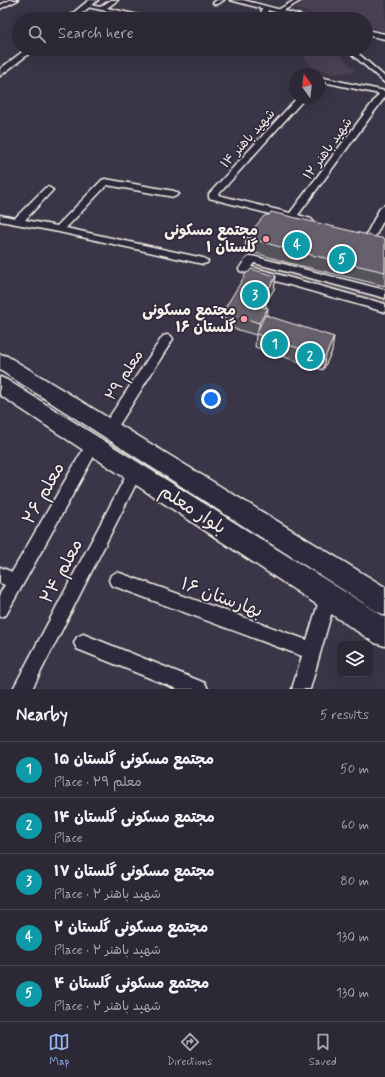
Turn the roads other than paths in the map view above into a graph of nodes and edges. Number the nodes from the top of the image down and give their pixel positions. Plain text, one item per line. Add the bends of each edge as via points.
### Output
1 (15, 0) edge
2 (94, 0) edge
3 (115, 0) edge
4 (234, 0) edge
5 (299, 0) edge
6 (2, 5) edge
7 (86, 6) junction
8 (265, 8) junction
9 (102, 9) junction
10 (279, 11) junction
11 (79, 12) edge
12 (117, 12) edge
13 (265, 12) edge
14 (283, 12) edge
15 (373, 34) edge
16 (385, 37) edge
17 (23, 56) edge
18 (356, 56) edge
19 (385, 70) edge
20 (1, 72) edge
21 (375, 74) junction
22 (325, 80) edge
23 (385, 81) edge
24 (384, 94) edge
25 (296, 104) edge
26 (48, 190) dead end
27 (174, 194) dead end
28 (385, 208) edge
29 (292, 217) junction
30 (0, 218) edge
31 (279, 220) edge
32 (18, 221) junction
33 (59, 229) junction
34 (370, 239) edge
35 (203, 261) dead end
36 (385, 294) edge
37 (385, 308) edge
38 (167, 339) dead end
39 (0, 361) edge
40 (0, 384) edge
41 (101, 437) junction
42 (135, 472) junction
43 (211, 493) junction
44 (198, 512) junction
45 (0, 575) edge
46 (117, 580) dead end
47 (16, 581) junction
48 (328, 597) junction
49 (385, 602) edge
50 (0, 610) edge
51 (385, 633) edge
52 (84, 643) dead end
53 (312, 651) junction
54 (22, 689) edge
55 (199, 689) edge
56 (301, 689) edge

1 - 6 street
2 - 7 street
3 - 9 street
4 - 8 street
5 - 10 street
7 - 9 street
7 - 11 street
8 - 10 street
8 - 13 street
9 - 12 street
10 - 14 street
15 - 16 street
17 - 20 street
18 - 21 street
19 - 21 street
21 - 23 street
22 - 24 street
24 - 29 street, شهید باهنر ۱۲
25 - 29 street, شهید باهنر ۱۴ via 212,196
26 - 32 street
27 - 33 street via 105,182
28 - 34 street
29 - 31 street via 316,226
30 - 32 street
32 - 33 street
33 - 35 street
36 - 37 street via 252,259 244,270
38 - 41 street, معلم ۲۹
39 - 41 main road, بلوار معلم
40 - 41 main road, بلوار معلم
41 - 42 main road, بلوار معلم
41 - 43 main road, بلوار معلم
41 - 47 street, معلم ۲۶
42 - 44 main road, بلوار معلم
42 - 54 street, معلم ۲۴
43 - 44 main road
43 - 49 main road, بلوار معلم
44 - 48 main road, بلوار معلم
45 - 47 street
46 - 53 street, بهارستان ۱۶
47 - 50 street, معلم ۲۶
48 - 51 main road, بلوار معلم
48 - 53 street
52 - 55 street
53 - 56 street

